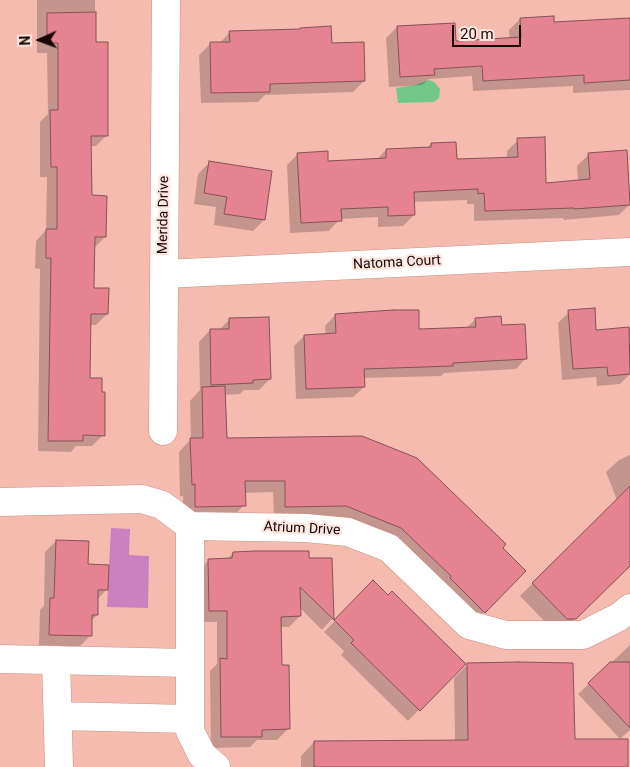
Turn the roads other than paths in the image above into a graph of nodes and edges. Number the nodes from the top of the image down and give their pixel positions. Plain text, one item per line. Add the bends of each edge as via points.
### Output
1 (166, 0) edge
2 (630, 252) edge
3 (164, 274) junction
4 (163, 431) dead end
5 (0, 502) edge
6 (190, 526) junction
7 (630, 608) edge
8 (0, 659) edge
9 (56, 660) junction
10 (190, 663) junction
11 (58, 716) junction
12 (190, 719) junction
13 (59, 767) edge
14 (216, 767) edge

1 - 3 street, Merida Drive
2 - 3 street, Natoma Court
3 - 4 street, Merida Drive
5 - 6 street via 142,500 162,505
6 - 7 street, Atrium Drive via 348,532 389,548 469,625 506,635 583,635
6 - 10 street
8 - 9 street
9 - 10 street
9 - 11 street
10 - 12 street
11 - 12 street
11 - 13 street
12 - 14 street via 190,731 202,755

